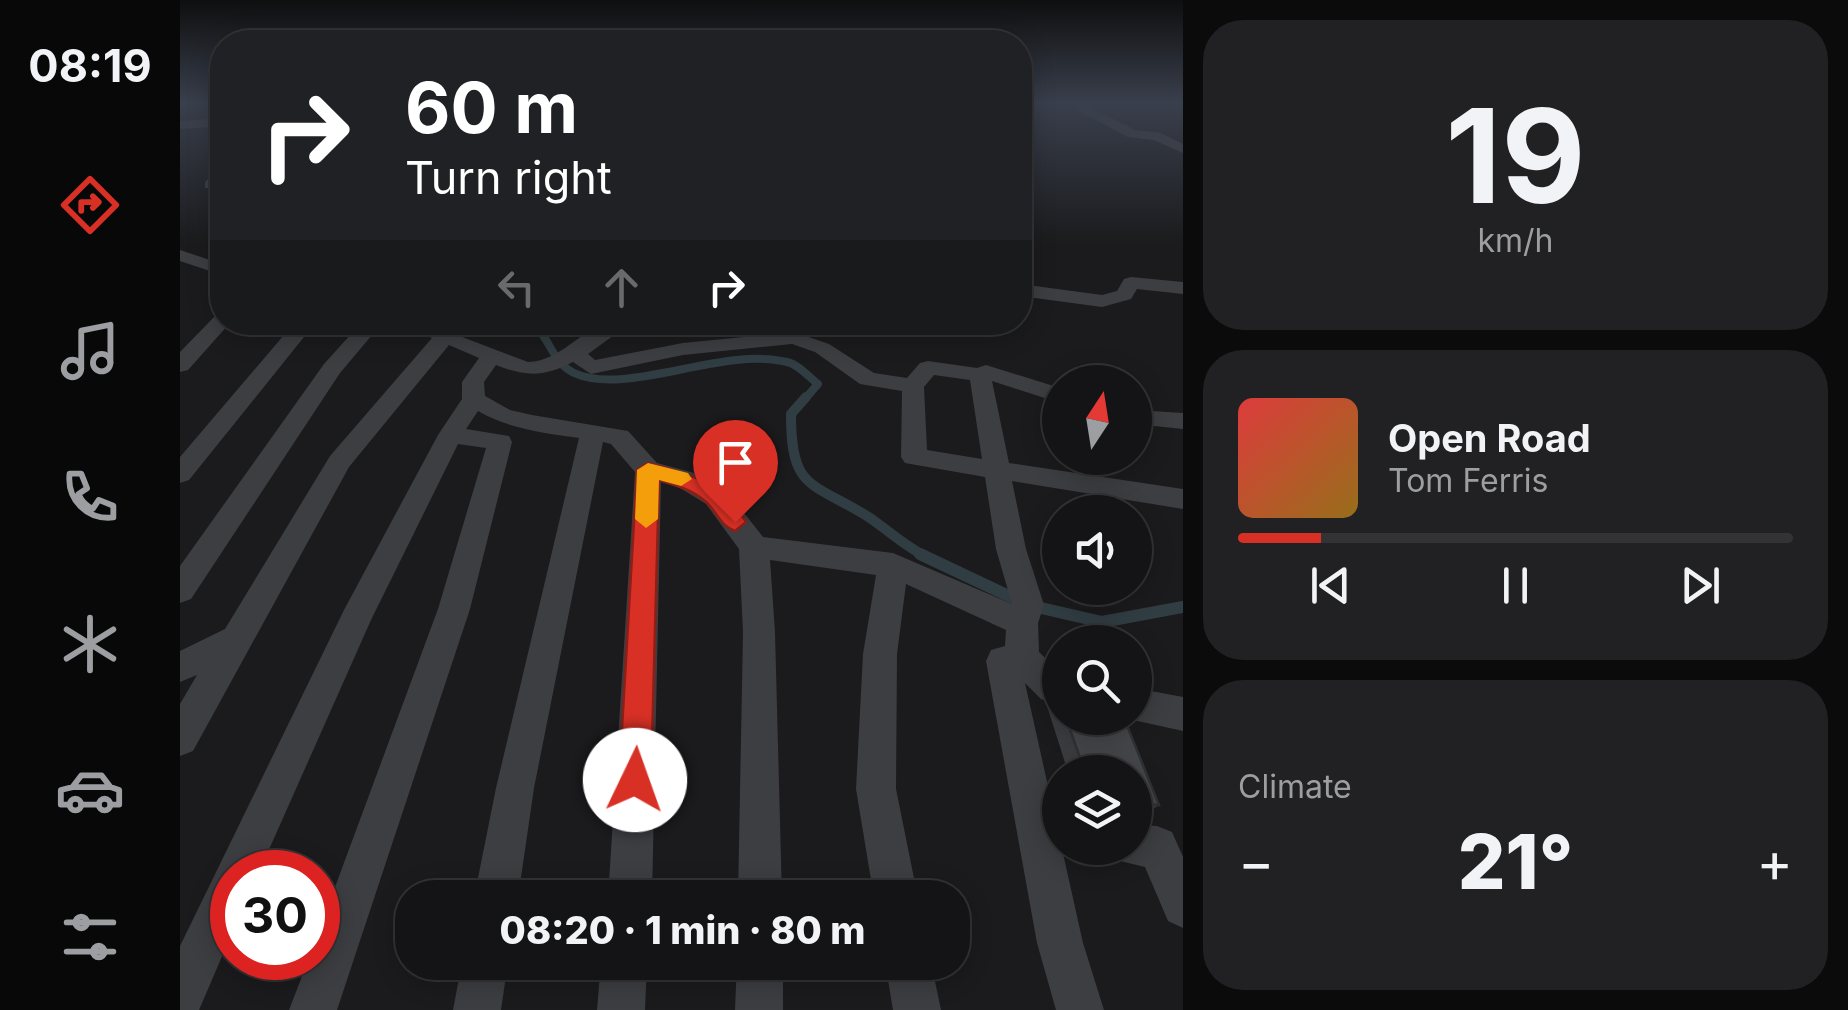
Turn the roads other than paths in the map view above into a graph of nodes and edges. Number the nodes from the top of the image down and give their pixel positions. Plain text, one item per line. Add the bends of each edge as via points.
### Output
1 (189, 258) edge
2 (180, 278) edge
3 (1183, 288) edge
4 (1032, 292) edge
5 (210, 333) edge
6 (295, 335) edge
7 (362, 335) edge
8 (442, 335) edge
9 (603, 335) edge
10 (767, 335) edge
11 (803, 335) edge
12 (445, 336) junction
13 (492, 354) junction
14 (573, 355) junction
15 (180, 365) edge
16 (980, 375) junction
17 (913, 386) junction
18 (1042, 390) edge
19 (474, 399) junction
20 (1152, 418) edge
21 (1183, 421) edge
22 (592, 433) junction
23 (450, 435) junction
24 (648, 470) junction
25 (997, 471) junction
26 (180, 474) edge
27 (1183, 500) edge
28 (754, 547) junction
29 (894, 565) junction
30 (180, 590) edge
31 (237, 639) junction
32 (1022, 640) junction
33 (180, 667) edge
34 (1042, 671) edge
35 (1152, 708) edge
36 (1183, 714) edge
37 (180, 738) edge
38 (1042, 812) edge
39 (1152, 847) edge
40 (248, 850) edge
41 (1052, 865) edge
42 (499, 880) edge
43 (631, 880) edge
44 (760, 880) edge
45 (893, 880) edge
46 (1183, 906) edge
47 (210, 932) edge
48 (482, 980) edge
49 (623, 980) edge
50 (760, 980) edge
51 (911, 980) edge
52 (180, 998) edge
53 (313, 1010) edge
54 (477, 1010) edge
55 (621, 1010) edge
56 (759, 1010) edge
57 (917, 1010) edge
58 (1080, 1010) edge

1 - 2 street
3 - 4 street via 1132,283 1124,295 1102,301
5 - 15 street
6 - 26 street
7 - 30 street
8 - 12 street
9 - 14 street
10 - 14 street via 591,367
11 - 17 street via 868,379
12 - 13 street
12 - 31 street via 339,462
13 - 14 street via 524,370
13 - 19 street via 473,382
16 - 17 street via 928,368
16 - 18 street
16 - 25 street
17 - 25 street via 914,457
19 - 22 street via 502,415
19 - 23 street
20 - 21 street
22 - 24 street via 619,437
22 - 42 street
23 - 40 street
23 - 53 street via 500,442 454,608
24 - 28 street via 716,497
24 - 43 street
25 - 27 street
25 - 32 street via 1028,605
28 - 29 street
28 - 44 street
29 - 32 street
29 - 45 street via 880,654 876,789
31 - 33 street
31 - 37 street
32 - 34 street
32 - 38 street via 1003,661
35 - 36 street
39 - 46 street via 1158,847
41 - 58 street via 1060,943
47 - 52 street
48 - 54 street
49 - 55 street
50 - 56 street
51 - 57 street

